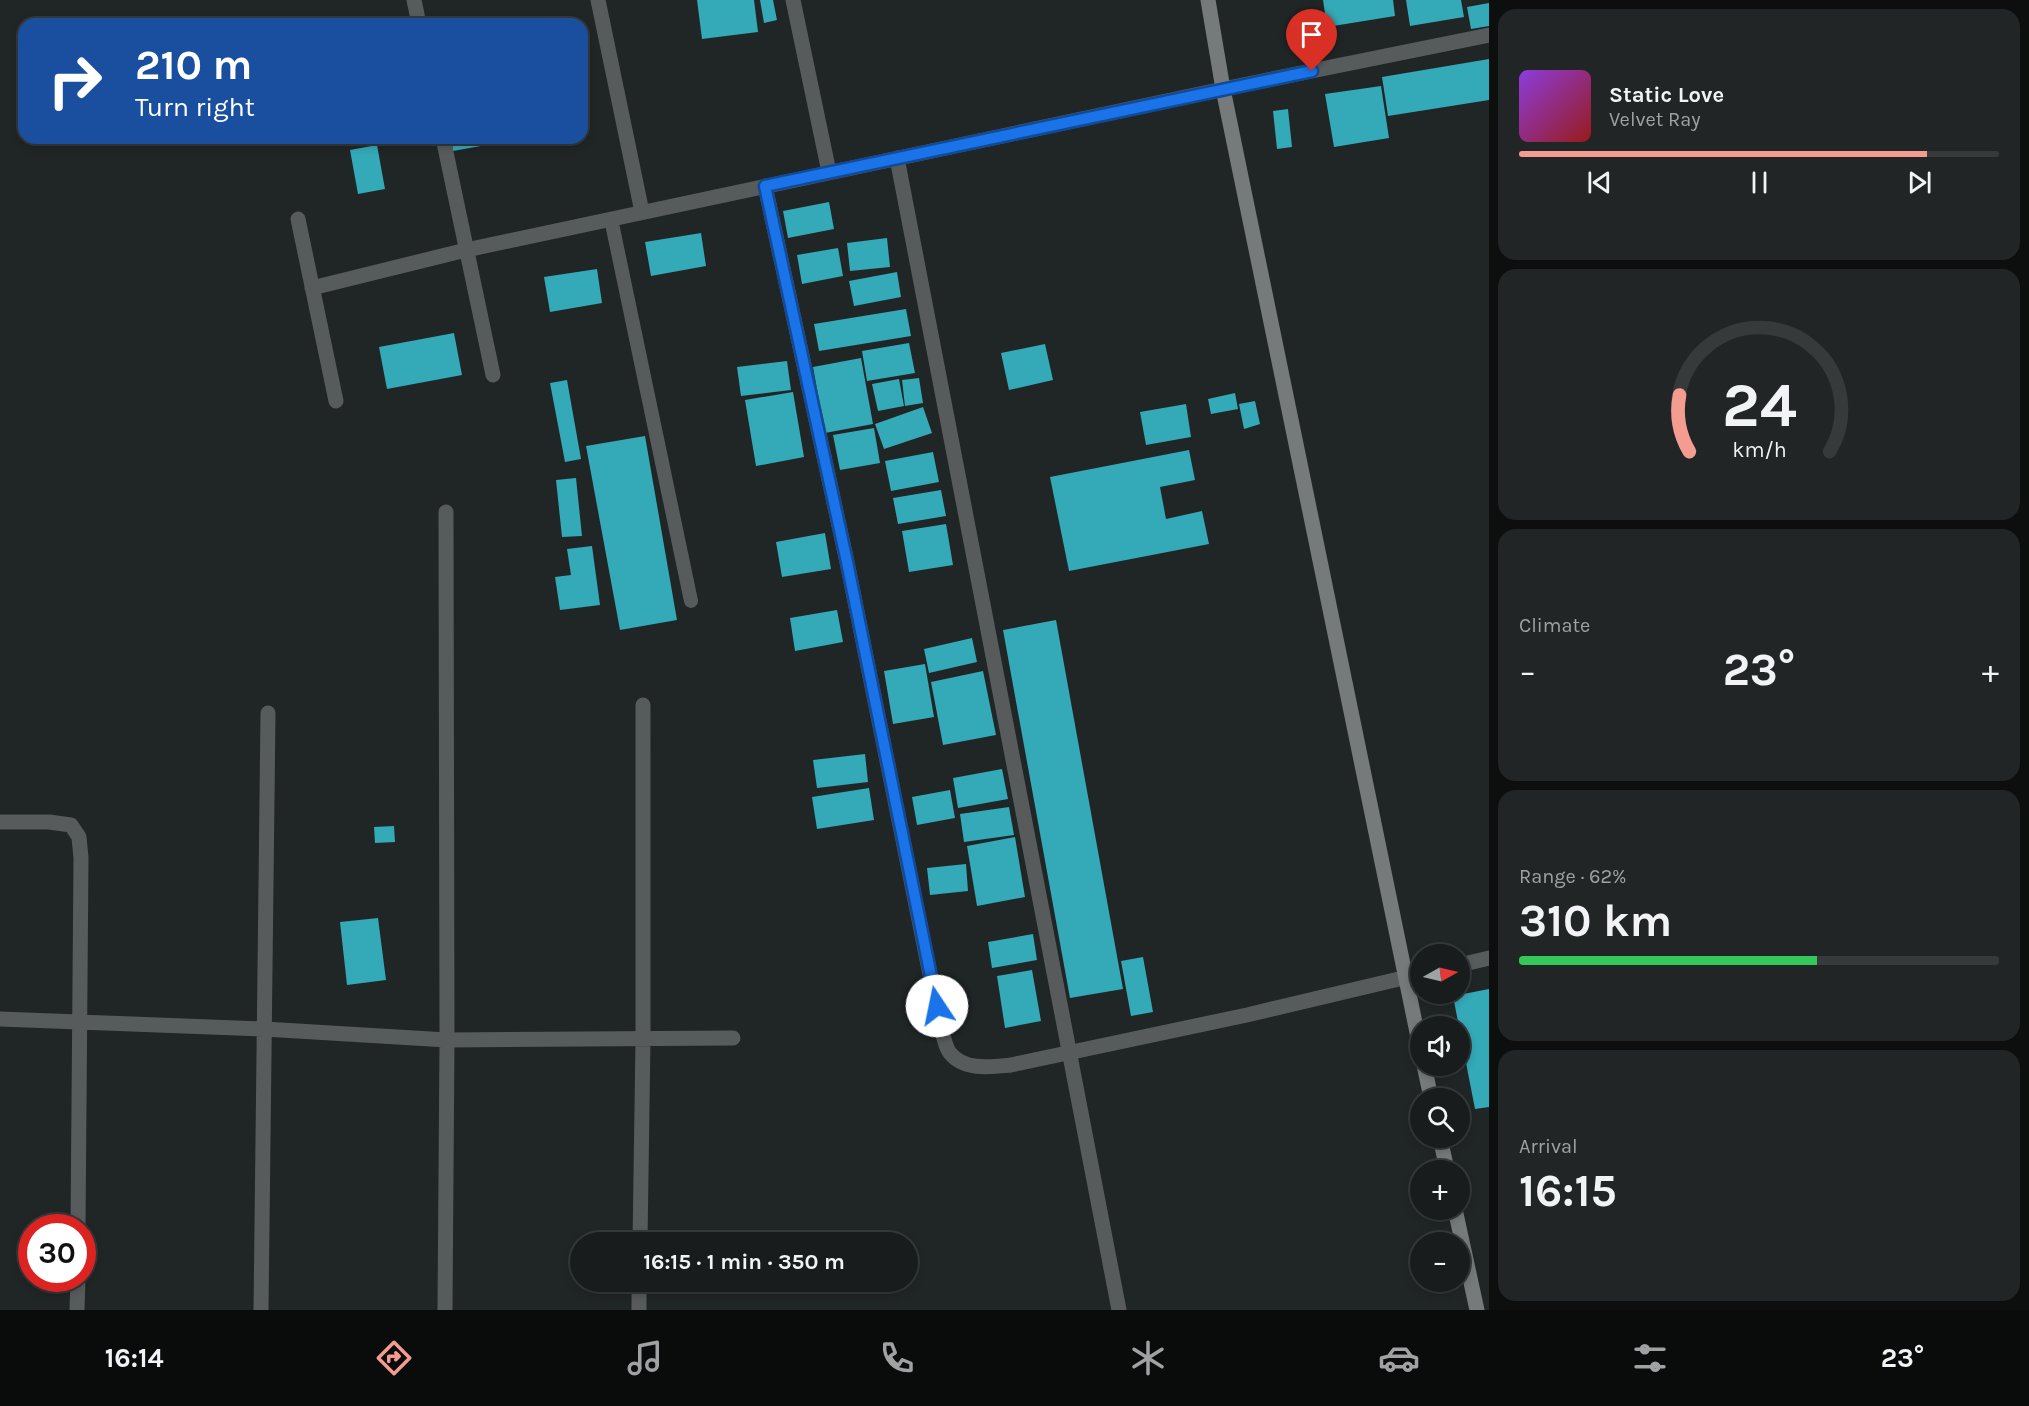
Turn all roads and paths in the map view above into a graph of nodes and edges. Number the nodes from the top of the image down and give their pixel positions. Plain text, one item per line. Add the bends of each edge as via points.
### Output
1 (414, 0) edge
2 (598, 0) edge
3 (793, 0) edge
4 (1208, 0) edge
5 (418, 18) edge
6 (1489, 35) edge
7 (1223, 89) junction
8 (444, 144) edge
9 (897, 158) junction
10 (830, 172) junction
11 (765, 186) junction
12 (642, 212) junction
13 (298, 219) dead end
14 (611, 219) junction
15 (466, 249) junction
16 (312, 288) junction
17 (493, 375) dead end
18 (336, 401) dead end
19 (446, 512) dead end
20 (691, 601) dead end
21 (643, 705) dead end
22 (268, 713) dead end
23 (0, 822) edge
24 (1489, 958) edge
25 (1410, 962) edge
26 (1470, 963) edge
27 (1410, 977) edge
28 (0, 1019) edge
29 (80, 1021) junction
30 (264, 1029) junction
31 (733, 1038) dead end
32 (643, 1039) junction
33 (447, 1040) junction
34 (1069, 1053) junction
35 (78, 1214) edge
36 (1457, 1220) edge
37 (640, 1232) edge
38 (78, 1292) edge
39 (639, 1292) edge
40 (77, 1310) edge
41 (261, 1310) edge
42 (445, 1310) edge
43 (639, 1310) edge
44 (1119, 1310) edge
45 (1477, 1310) edge

1 - 5 street
2 - 12 street
3 - 10 street
4 - 7 street
6 - 7 street
7 - 9 street
7 - 25 street
8 - 15 street
9 - 10 street
9 - 34 street
10 - 11 street
11 - 12 street
11 - 34 street via 847,562 941,1029 950,1053 966,1064 983,1068
12 - 14 street
13 - 16 street
14 - 15 street
14 - 20 lane
15 - 16 street
15 - 17 street
16 - 18 street
19 - 33 street
21 - 32 street
22 - 30 street
23 - 29 street via 71,825 79,837
24 - 26 street
27 - 34 street
28 - 29 street
29 - 30 street
29 - 35 street
30 - 33 street
30 - 41 street
31 - 32 street
32 - 33 street
32 - 37 street
33 - 42 street
34 - 44 street
36 - 45 street
38 - 40 street
39 - 43 street

